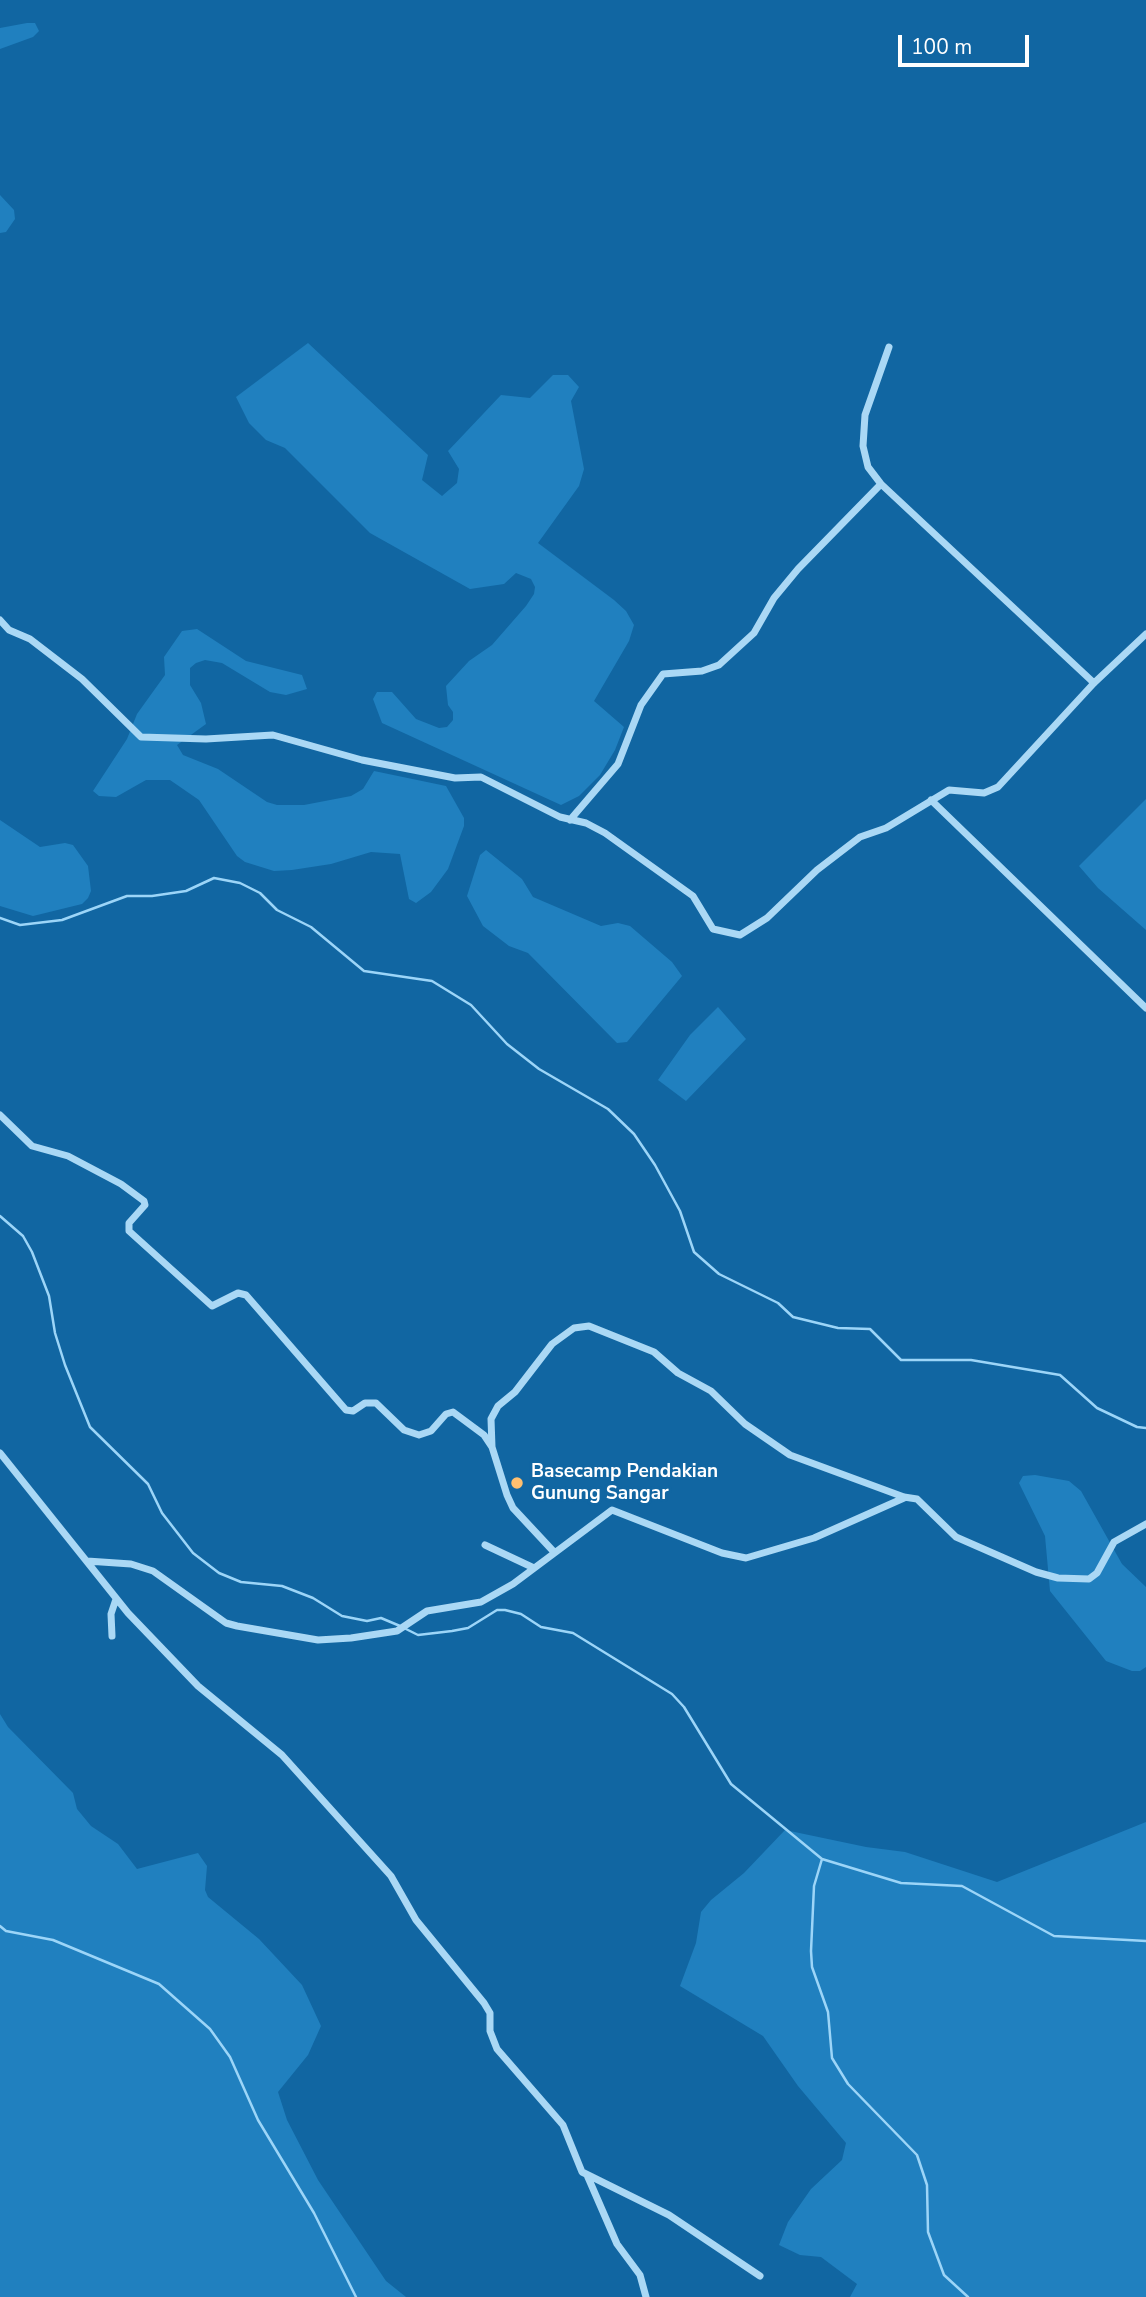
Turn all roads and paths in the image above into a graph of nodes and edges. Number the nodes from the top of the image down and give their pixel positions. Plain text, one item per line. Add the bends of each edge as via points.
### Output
1 (889, 347) dead end
2 (881, 484) junction
3 (0, 620) edge
4 (1146, 634) edge
5 (1094, 683) junction
6 (931, 800) junction
7 (570, 820) junction
8 (1146, 1008) edge
9 (0, 1115) edge
10 (492, 1447) junction
11 (0, 1453) edge
12 (904, 1497) junction
13 (1146, 1524) edge
14 (485, 1545) dead end
15 (554, 1552) junction
16 (87, 1561) junction
17 (534, 1568) junction
18 (116, 1599) junction
19 (112, 1636) dead end
20 (587, 2175) junction
21 (760, 2276) dead end
22 (646, 2297) edge

1 - 2 street via 863,432 865,459
2 - 5 street
2 - 7 street via 798,569 754,633 719,665 663,674 641,705 618,764
3 - 7 street via 82,679 145,738 294,738 362,760 456,778 481,777
4 - 5 street
5 - 6 street via 998,787 984,793 951,790
6 - 7 street via 846,846 767,918 740,935 713,929 694,896 605,833
6 - 8 street
9 - 10 street via 32,1146 68,1156 144,1202 129,1223 129,1231 212,1306 237,1293 246,1295 346,1410 376,1403 404,1430 419,1435 453,1412 484,1435
10 - 12 street via 491,1419 498,1406 515,1392 552,1344 574,1328 589,1326 654,1352 800,1461
10 - 15 street via 513,1508
11 - 16 street
12 - 13 street via 925,1503 961,1540 1036,1572 1071,1580 1094,1576 1114,1542
12 - 15 street via 814,1538 755,1557 735,1558 615,1510
14 - 17 street
15 - 17 street
16 - 17 street via 131,1564 153,1571 226,1623 318,1640 397,1631 427,1611 481,1602
16 - 18 street
18 - 19 street
18 - 20 street via 198,1686 282,1755 391,1876 416,1920 484,2003 497,2049 563,2125 578,2168
20 - 21 street via 669,2215
20 - 22 street via 617,2244 640,2275

